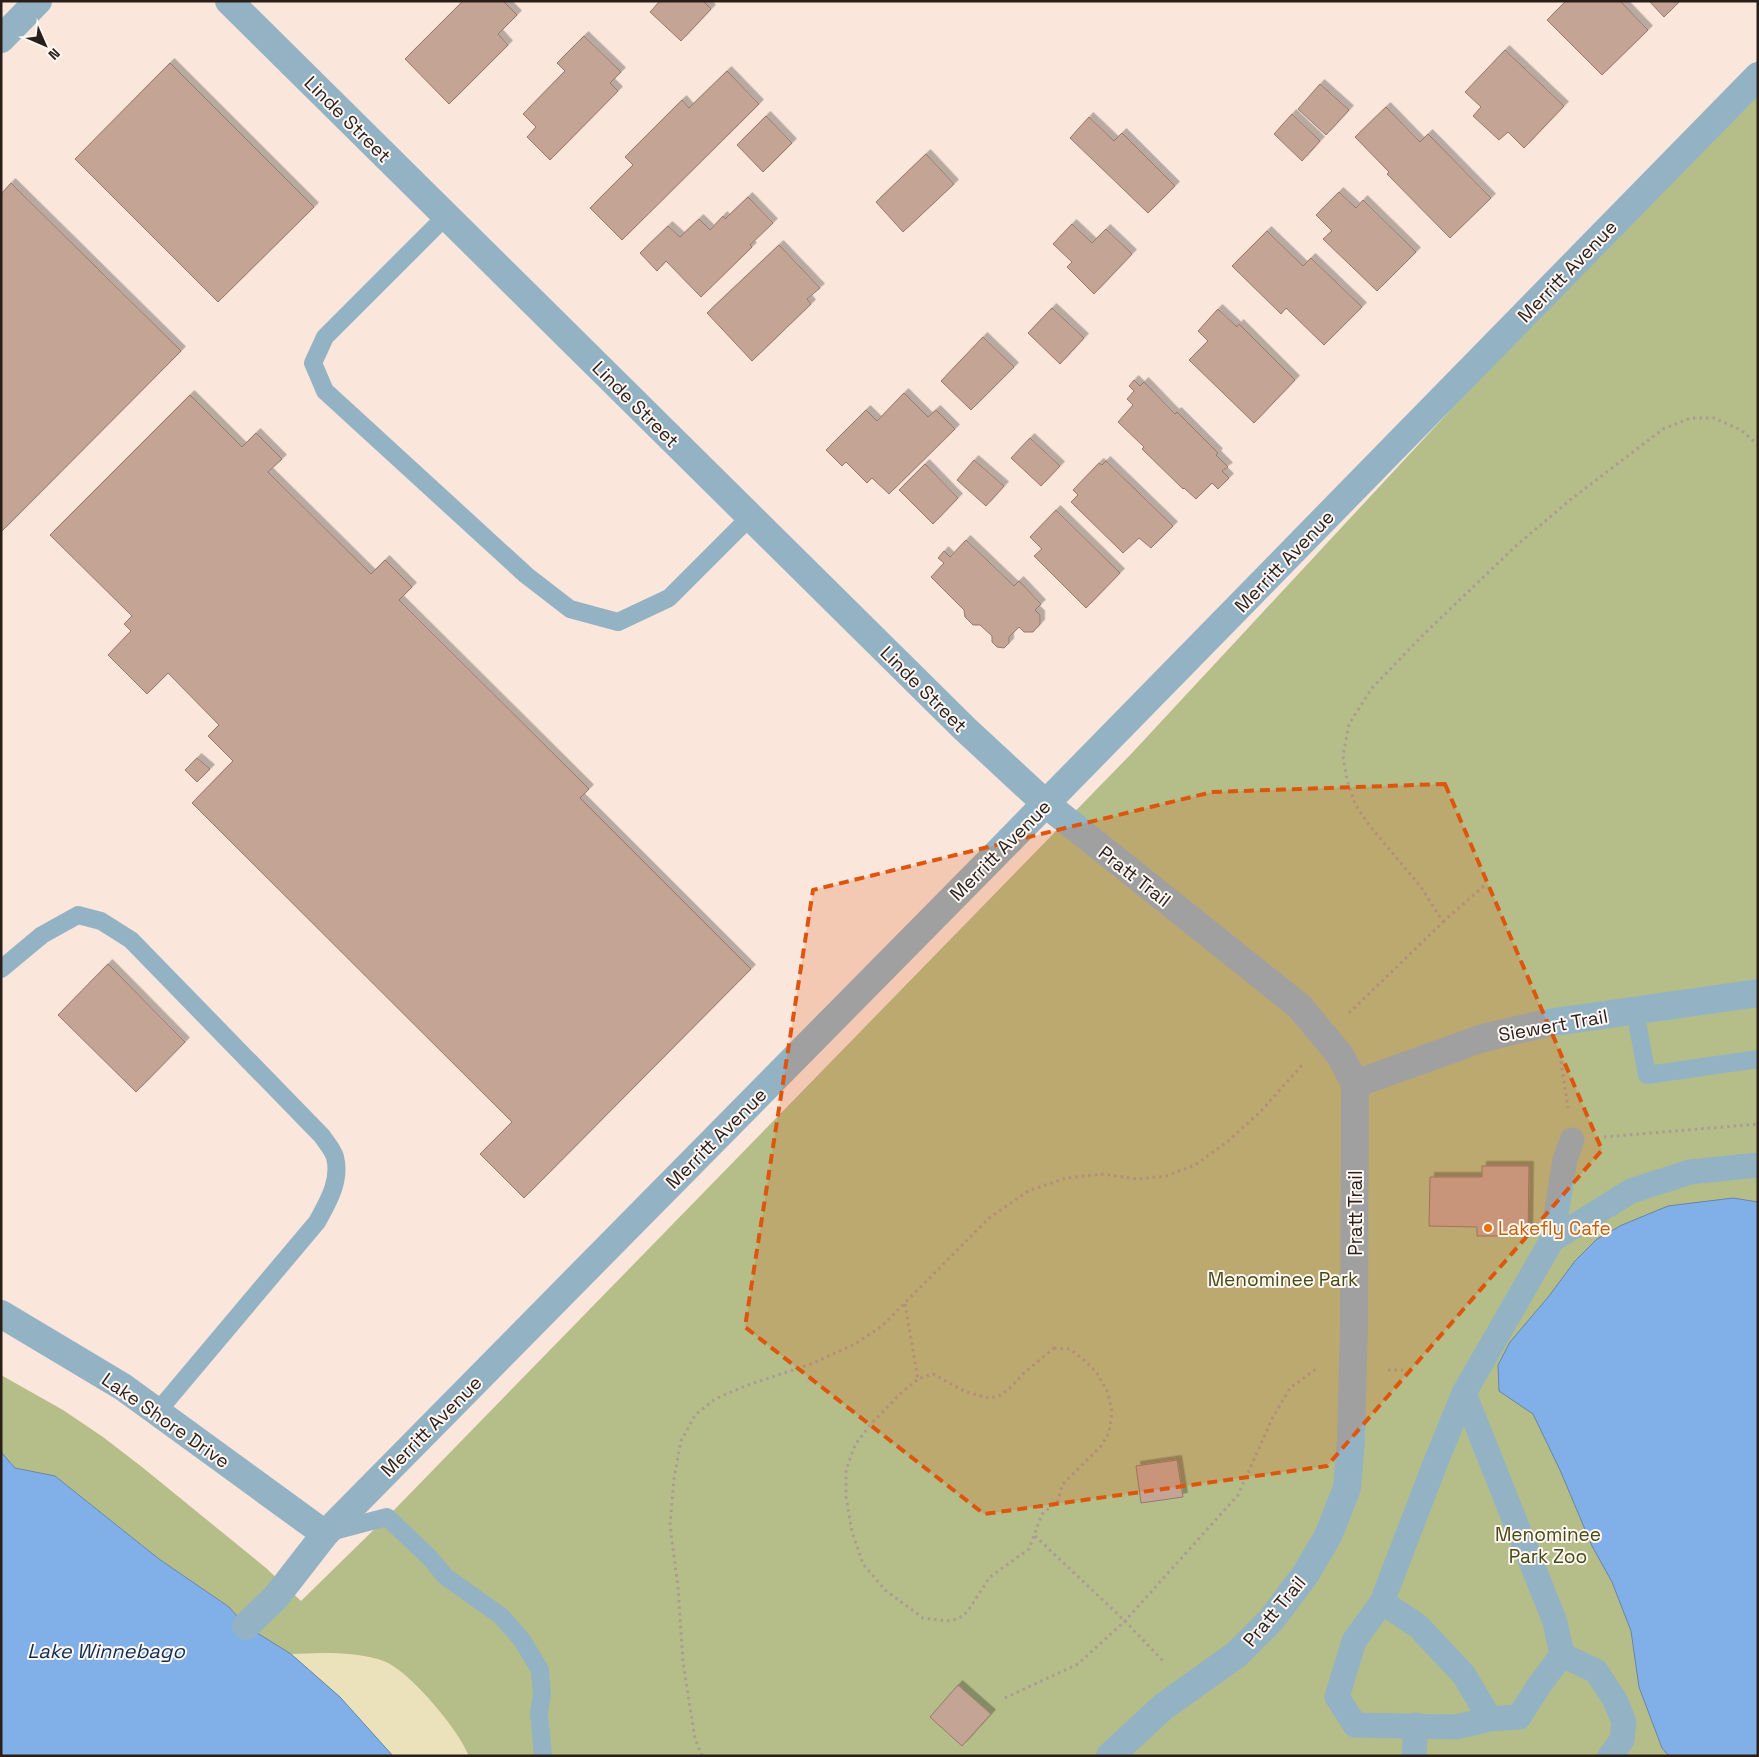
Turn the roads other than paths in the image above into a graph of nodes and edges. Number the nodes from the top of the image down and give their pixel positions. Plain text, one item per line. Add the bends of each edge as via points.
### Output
1 (38, 1) edge
2 (229, 1) edge
3 (1, 39) edge
4 (1758, 76) edge
5 (446, 216) junction
6 (750, 517) junction
7 (1046, 804) junction
8 (1, 969) edge
9 (1758, 993) edge
10 (1635, 1011) junction
11 (1758, 1059) edge
12 (1355, 1084) junction
13 (1572, 1140) road end
14 (1758, 1165) edge
15 (1552, 1240) junction
16 (1, 1314) edge
17 (1464, 1393) junction
18 (158, 1411) junction
19 (325, 1534) junction
20 (1382, 1602) junction
21 (246, 1626) dead end
22 (1562, 1655) junction
23 (1490, 1719) junction
24 (1416, 1725) junction
25 (544, 1756) edge
26 (1110, 1756) edge
27 (1414, 1756) edge
28 (1610, 1756) edge

1 - 3 street
2 - 5 street, Linde Street
4 - 7 street, Merritt Avenue
5 - 6 street, Linde Street
5 - 6 lane via 325,337 313,364 325,391 526,575 570,609 618,622 669,598
6 - 7 street, Linde Street via 965,729
7 - 12 street, Pratt Trail via 1299,1006 1340,1055
7 - 19 street, Merritt Avenue
8 - 18 lane via 42,934 78,915 101,921 131,940 322,1136 335,1156 332,1197 317,1222
9 - 10 street, Siewert Trail
10 - 11 lane via 1647,1075
10 - 12 street, Siewert Trail via 1555,1022 1483,1038
12 - 26 street, Pratt Trail via 1353,1370 1347,1488 1328,1536 1305,1575 1271,1620 1237,1654 1163,1707
13 - 15 street via 1565,1159
14 - 15 street via 1690,1172 1631,1192
15 - 17 street
16 - 18 street, Lake Shore Drive
17 - 20 street
17 - 22 street via 1555,1622
18 - 19 street, Lake Shore Drive
19 - 21 street, Merritt Avenue via 276,1597
19 - 25 lane via 387,1517 446,1577 501,1616 522,1640 540,1670 542,1694 539,1714
20 - 23 street via 1418,1626 1464,1675
20 - 24 street via 1354,1641 1338,1697 1355,1725
22 - 23 street via 1519,1718
22 - 28 street via 1596,1671 1615,1700 1624,1722 1622,1740
23 - 24 street via 1456,1727
24 - 27 street

